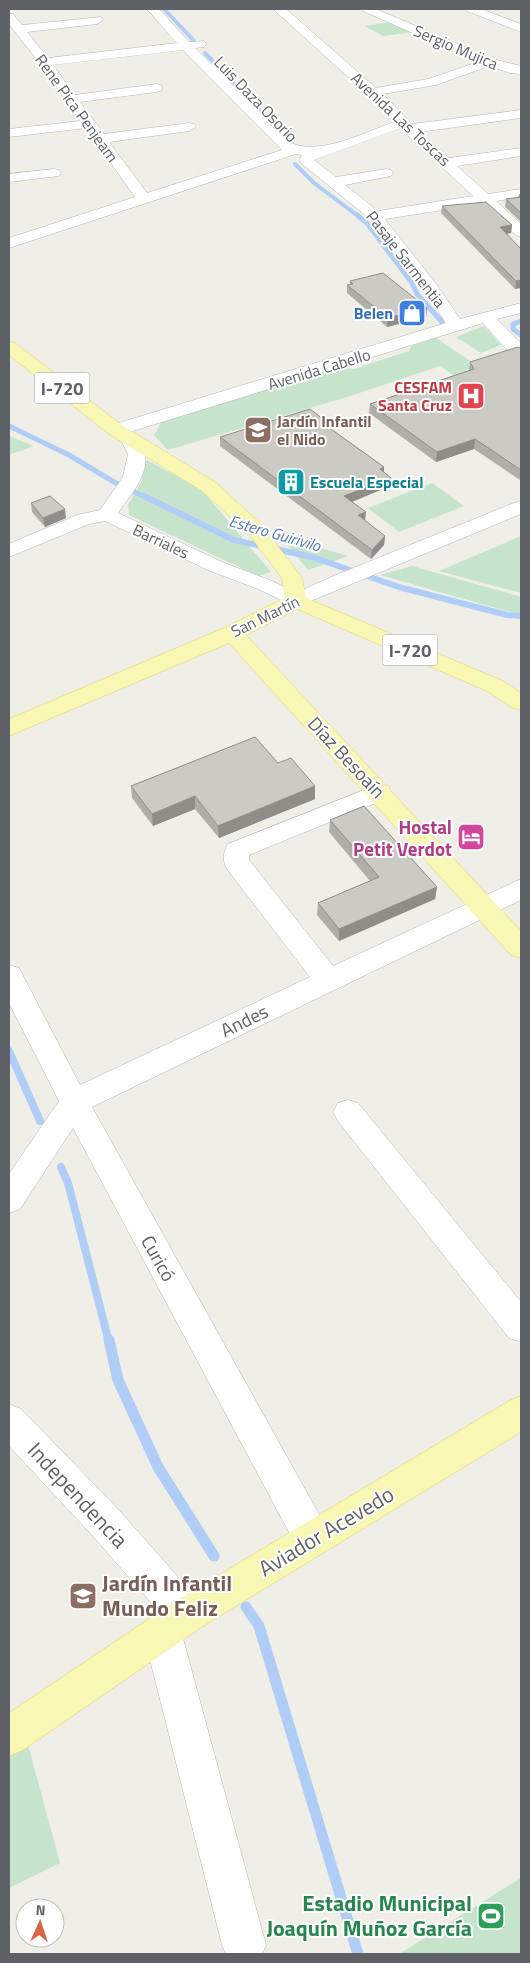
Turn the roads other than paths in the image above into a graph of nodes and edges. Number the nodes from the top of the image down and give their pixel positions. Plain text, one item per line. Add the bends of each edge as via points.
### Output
1 (153, 9) edge
2 (279, 9) edge
3 (367, 9) edge
4 (471, 9) edge
5 (9, 17) edge
6 (97, 20) dead end
7 (521, 28) edge
8 (18, 29) junction
9 (190, 30) dead end
10 (186, 46) junction
11 (45, 62) junction
12 (489, 62) junction
13 (520, 70) edge
14 (156, 88) dead end
15 (373, 92) junction
16 (71, 99) junction
17 (490, 107) dead end
18 (521, 114) edge
19 (501, 116) junction
20 (89, 124) junction
21 (406, 126) junction
22 (189, 127) dead end
23 (9, 133) edge
24 (100, 139) junction
25 (299, 148) junction
26 (521, 152) edge
27 (447, 162) junction
28 (54, 173) dead end
29 (386, 173) dead end
30 (9, 178) edge
31 (335, 182) junction
32 (521, 193) edge
33 (486, 199) junction
34 (144, 200) junction
35 (375, 216) junction
36 (521, 232) edge
37 (9, 243) edge
38 (521, 308) edge
39 (486, 317) junction
40 (456, 326) junction
41 (9, 347) edge
42 (521, 351) edge
43 (122, 434) junction
44 (112, 507) junction
45 (521, 507) edge
46 (9, 551) edge
47 (296, 601) junction
48 (232, 633) junction
49 (521, 703) edge
50 (9, 728) edge
51 (379, 792) junction
52 (521, 889) edge
53 (484, 906) junction
54 (521, 948) edge
55 (9, 976) edge
56 (328, 980) junction
57 (74, 1102) junction
58 (348, 1112) dead end
59 (9, 1199) edge
60 (521, 1327) edge
61 (521, 1413) edge
62 (9, 1421) edge
63 (312, 1538) junction
64 (174, 1623) junction
65 (9, 1736) edge
66 (244, 1945) dead end

1 - 10 street, Luis Daza Osorio
2 - 15 street, Avenida Las Toscas
3 - 12 street, Sergio Mujica
4 - 7 street
5 - 8 street, Rene Pica Penjeam
6 - 8 street
8 - 11 street, Rene Pica Penjeam
9 - 10 street, Luis Daza Osorio via 206,47
10 - 11 street
10 - 25 street, Luis Daza Osorio via 286,146
11 - 16 street, Rene Pica Penjeam
12 - 13 street, Sergio Mujica
12 - 15 street via 432,82
14 - 16 street
15 - 21 street, Avenida Las Toscas
16 - 20 street, Rene Pica Penjeam
17 - 19 street
18 - 19 street
19 - 21 street
20 - 23 street
20 - 24 street, Rene Pica Penjeam
21 - 25 street via 321,152
21 - 27 street, Avenida Las Toscas
22 - 24 street
24 - 34 street, Rene Pica Penjeam
25 - 31 street, Pasaje Sarmentia
25 - 34 street
26 - 27 street
27 - 33 street, Avenida Las Toscas
28 - 30 street
29 - 31 street
31 - 35 street, Pasaje Sarmentia
32 - 33 street
33 - 35 street
33 - 36 street, Avenida Las Toscas
34 - 37 street
35 - 40 street, Pasaje Sarmentia
38 - 39 street, Avenida Cabello
39 - 40 street, Avenida Cabello
39 - 42 street
40 - 43 street, Avenida Cabello
41 - 43 main road, I-720
43 - 44 street via 138,454 132,477
43 - 47 main road, I-720 via 208,486 254,528 292,578
44 - 46 street
44 - 47 street, Barriales via 215,566
45 - 47 street, San Martín
47 - 48 main road, San Martín
47 - 49 main road, I-720 via 495,686
48 - 50 main road, San Martín
48 - 51 main road, Díaz Besoaín
51 - 53 main road, Díaz Besoaín
51 - 56 street via 237,850 236,862
52 - 53 street, Andes
53 - 54 main road, Díaz Besoaín
53 - 56 street, Andes
55 - 57 street, Curicó
56 - 57 street, Andes
57 - 59 street
57 - 63 street, Curicó
58 - 60 street
61 - 63 main road, Aviador Acevedo
62 - 64 street, Independencia via 105,1522
63 - 64 main road, Aviador Acevedo
64 - 65 main road, Aviador Acevedo
64 - 66 street

